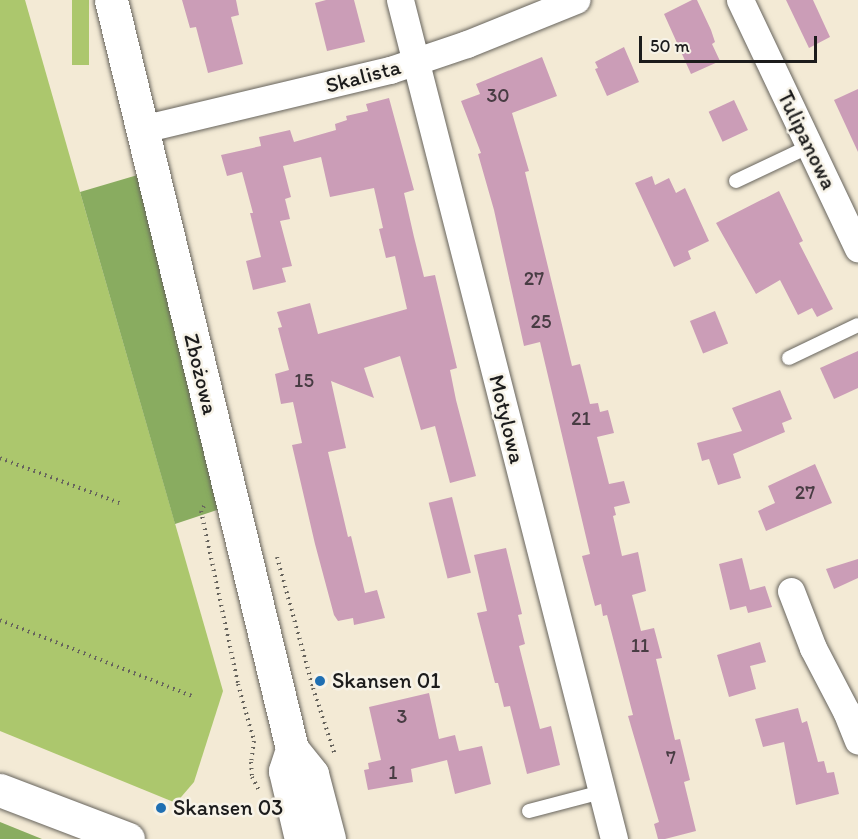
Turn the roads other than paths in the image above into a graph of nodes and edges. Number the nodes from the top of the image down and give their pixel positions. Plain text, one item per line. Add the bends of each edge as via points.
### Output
1 (111, 0) edge
2 (400, 0) edge
3 (576, 0) edge
4 (740, 0) edge
5 (417, 62) junction
6 (142, 129) junction
7 (810, 146) junction
8 (736, 181) dead end
9 (858, 248) edge
10 (858, 325) edge
11 (789, 358) dead end
12 (791, 591) dead end
13 (858, 741) edge
14 (292, 748) junction
15 (0, 790) edge
16 (602, 792) junction
17 (529, 811) dead end
18 (128, 839) edge
19 (301, 839) edge
20 (329, 839) edge
21 (614, 839) edge

1 - 6 street, Zbożowa
2 - 5 street, Motylowa
3 - 5 street, Skalista
4 - 7 street, Tulipanowa
5 - 6 street, Skalista
5 - 16 street, Motylowa
6 - 14 street, Zbożowa
7 - 8 lane
7 - 9 street, Tulipanowa
10 - 11 lane
12 - 13 street via 813,648
14 - 19 street, Zbożowa via 285,771
14 - 20 street, Zbożowa via 312,774
15 - 18 street
16 - 17 lane
16 - 21 street, Motylowa

